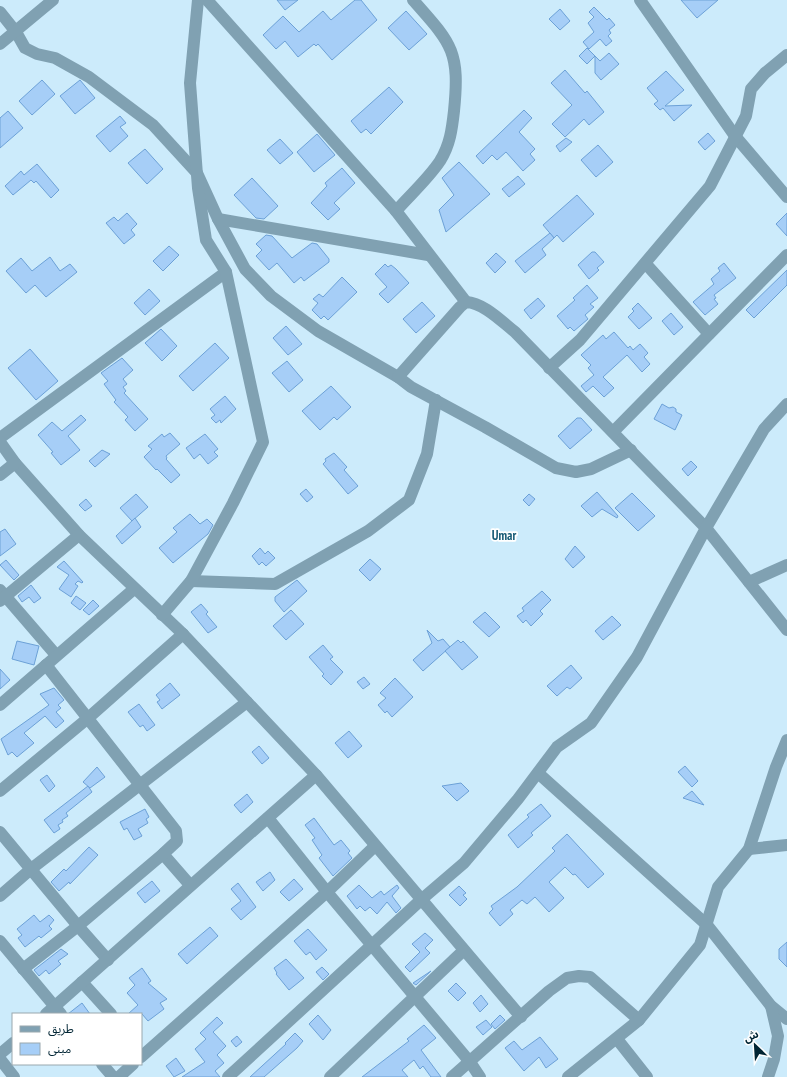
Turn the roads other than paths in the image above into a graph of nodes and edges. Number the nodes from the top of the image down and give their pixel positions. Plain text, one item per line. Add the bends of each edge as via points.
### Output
1 (53, 0) edge
2 (198, 0) edge
3 (207, 0) edge
4 (413, 0) edge
5 (640, 0) edge
6 (0, 12) edge
7 (16, 32) junction
8 (0, 44) edge
9 (787, 55) edge
10 (735, 136) junction
11 (197, 173) junction
12 (787, 197) edge
13 (396, 211) junction
14 (218, 220) junction
15 (428, 255) junction
16 (787, 255) edge
17 (646, 264) junction
18 (226, 272) junction
19 (466, 302) junction
20 (709, 334) junction
21 (549, 368) junction
22 (398, 377) junction
23 (436, 400) junction
24 (787, 404) edge
25 (613, 432) junction
26 (0, 438) edge
27 (0, 442) edge
28 (631, 450) junction
29 (15, 463) junction
30 (0, 475) edge
31 (706, 528) junction
32 (79, 535) junction
33 (787, 565) edge
34 (191, 581) junction
35 (749, 582) junction
36 (134, 589) junction
37 (2, 596) edge
38 (162, 615) junction
39 (787, 630) edge
40 (182, 634) junction
41 (56, 654) junction
42 (46, 665) junction
43 (247, 702) junction
44 (0, 705) edge
45 (87, 719) junction
46 (787, 740) edge
47 (538, 773) junction
48 (316, 775) junction
49 (140, 784) junction
50 (0, 791) edge
51 (268, 818) junction
52 (0, 832) edge
53 (787, 845) edge
54 (374, 846) junction
55 (749, 849) junction
56 (163, 854) junction
57 (31, 869) junction
58 (190, 885) junction
59 (327, 892) junction
60 (0, 896) edge
61 (422, 899) junction
62 (707, 925) junction
63 (78, 926) junction
64 (0, 941) edge
65 (373, 944) junction
66 (463, 951) junction
67 (108, 960) junction
68 (23, 969) junction
69 (82, 982) junction
70 (415, 998) junction
71 (771, 1006) junction
72 (54, 1011) edge
73 (110, 1013) edge
74 (520, 1017) junction
75 (787, 1019) edge
76 (639, 1020) junction
77 (617, 1039) junction
78 (12, 1044) edge
79 (142, 1053) edge
80 (0, 1054) edge
81 (0, 1060) edge
82 (470, 1062) junction
83 (103, 1065) edge
84 (132, 1065) edge
85 (14, 1077) edge
86 (113, 1077) edge
87 (120, 1077) edge
88 (228, 1077) edge
89 (330, 1077) edge
90 (452, 1077) edge
91 (480, 1077) edge
92 (568, 1077) edge
93 (647, 1077) edge
94 (768, 1077) edge

1 - 7 street
2 - 11 street via 190,83
3 - 13 street
4 - 13 street via 446,38 454,58 457,79 452,129 444,154 434,169
5 - 10 street
6 - 7 street
7 - 8 street
7 - 11 street via 25,48 55,58 89,77 153,125
9 - 10 street via 765,73 751,89 746,116
10 - 12 street
10 - 17 street via 710,186
11 - 14 street
11 - 18 street via 206,240
13 - 15 street
14 - 15 street
14 - 22 street via 245,269 271,296 318,330
15 - 19 street
16 - 20 street
17 - 20 street
17 - 21 street via 580,340
18 - 26 street
18 - 34 street via 263,442
19 - 21 street via 485,309 515,332
19 - 22 street
20 - 25 street
21 - 25 street
22 - 23 street
23 - 28 street via 556,468 576,472 591,469
23 - 34 street via 427,454 409,500 368,531 275,584
24 - 31 street via 764,429
25 - 28 street
27 - 29 street
28 - 31 street
29 - 30 street
29 - 32 street
31 - 35 street
31 - 47 street via 636,657 591,723 557,747
32 - 36 street
32 - 37 street
33 - 35 street
34 - 38 street
35 - 39 street
36 - 38 street
36 - 41 street
37 - 41 street
38 - 40 street
40 - 43 street
40 - 45 street
41 - 42 street
42 - 44 street
42 - 45 street
43 - 48 street
43 - 49 street
45 - 49 street
45 - 50 street
46 - 55 street
47 - 61 street via 464,863
47 - 62 street
48 - 51 street
48 - 54 street
49 - 56 street via 176,831 177,841
49 - 57 street
51 - 58 street
51 - 59 street
52 - 57 street
53 - 55 street
54 - 59 street
54 - 61 street
55 - 62 street via 718,887
56 - 58 street
56 - 63 street
57 - 60 street
57 - 63 street
58 - 67 street
59 - 65 street
59 - 79 street
61 - 65 street
61 - 66 street
62 - 71 street
62 - 76 street via 700,945
63 - 67 street
63 - 68 street
64 - 68 street
65 - 70 street
65 - 88 street
66 - 70 street
66 - 74 street
67 - 69 street
68 - 72 street
69 - 72 street
69 - 73 street
70 - 82 street
70 - 89 street
71 - 75 street
71 - 94 street via 778,1036
74 - 76 street via 567,978 579,976 590,977
74 - 82 street
76 - 77 street
77 - 92 street
77 - 93 street
78 - 80 street
81 - 85 street
82 - 90 street
82 - 91 street
83 - 86 street
84 - 87 street

